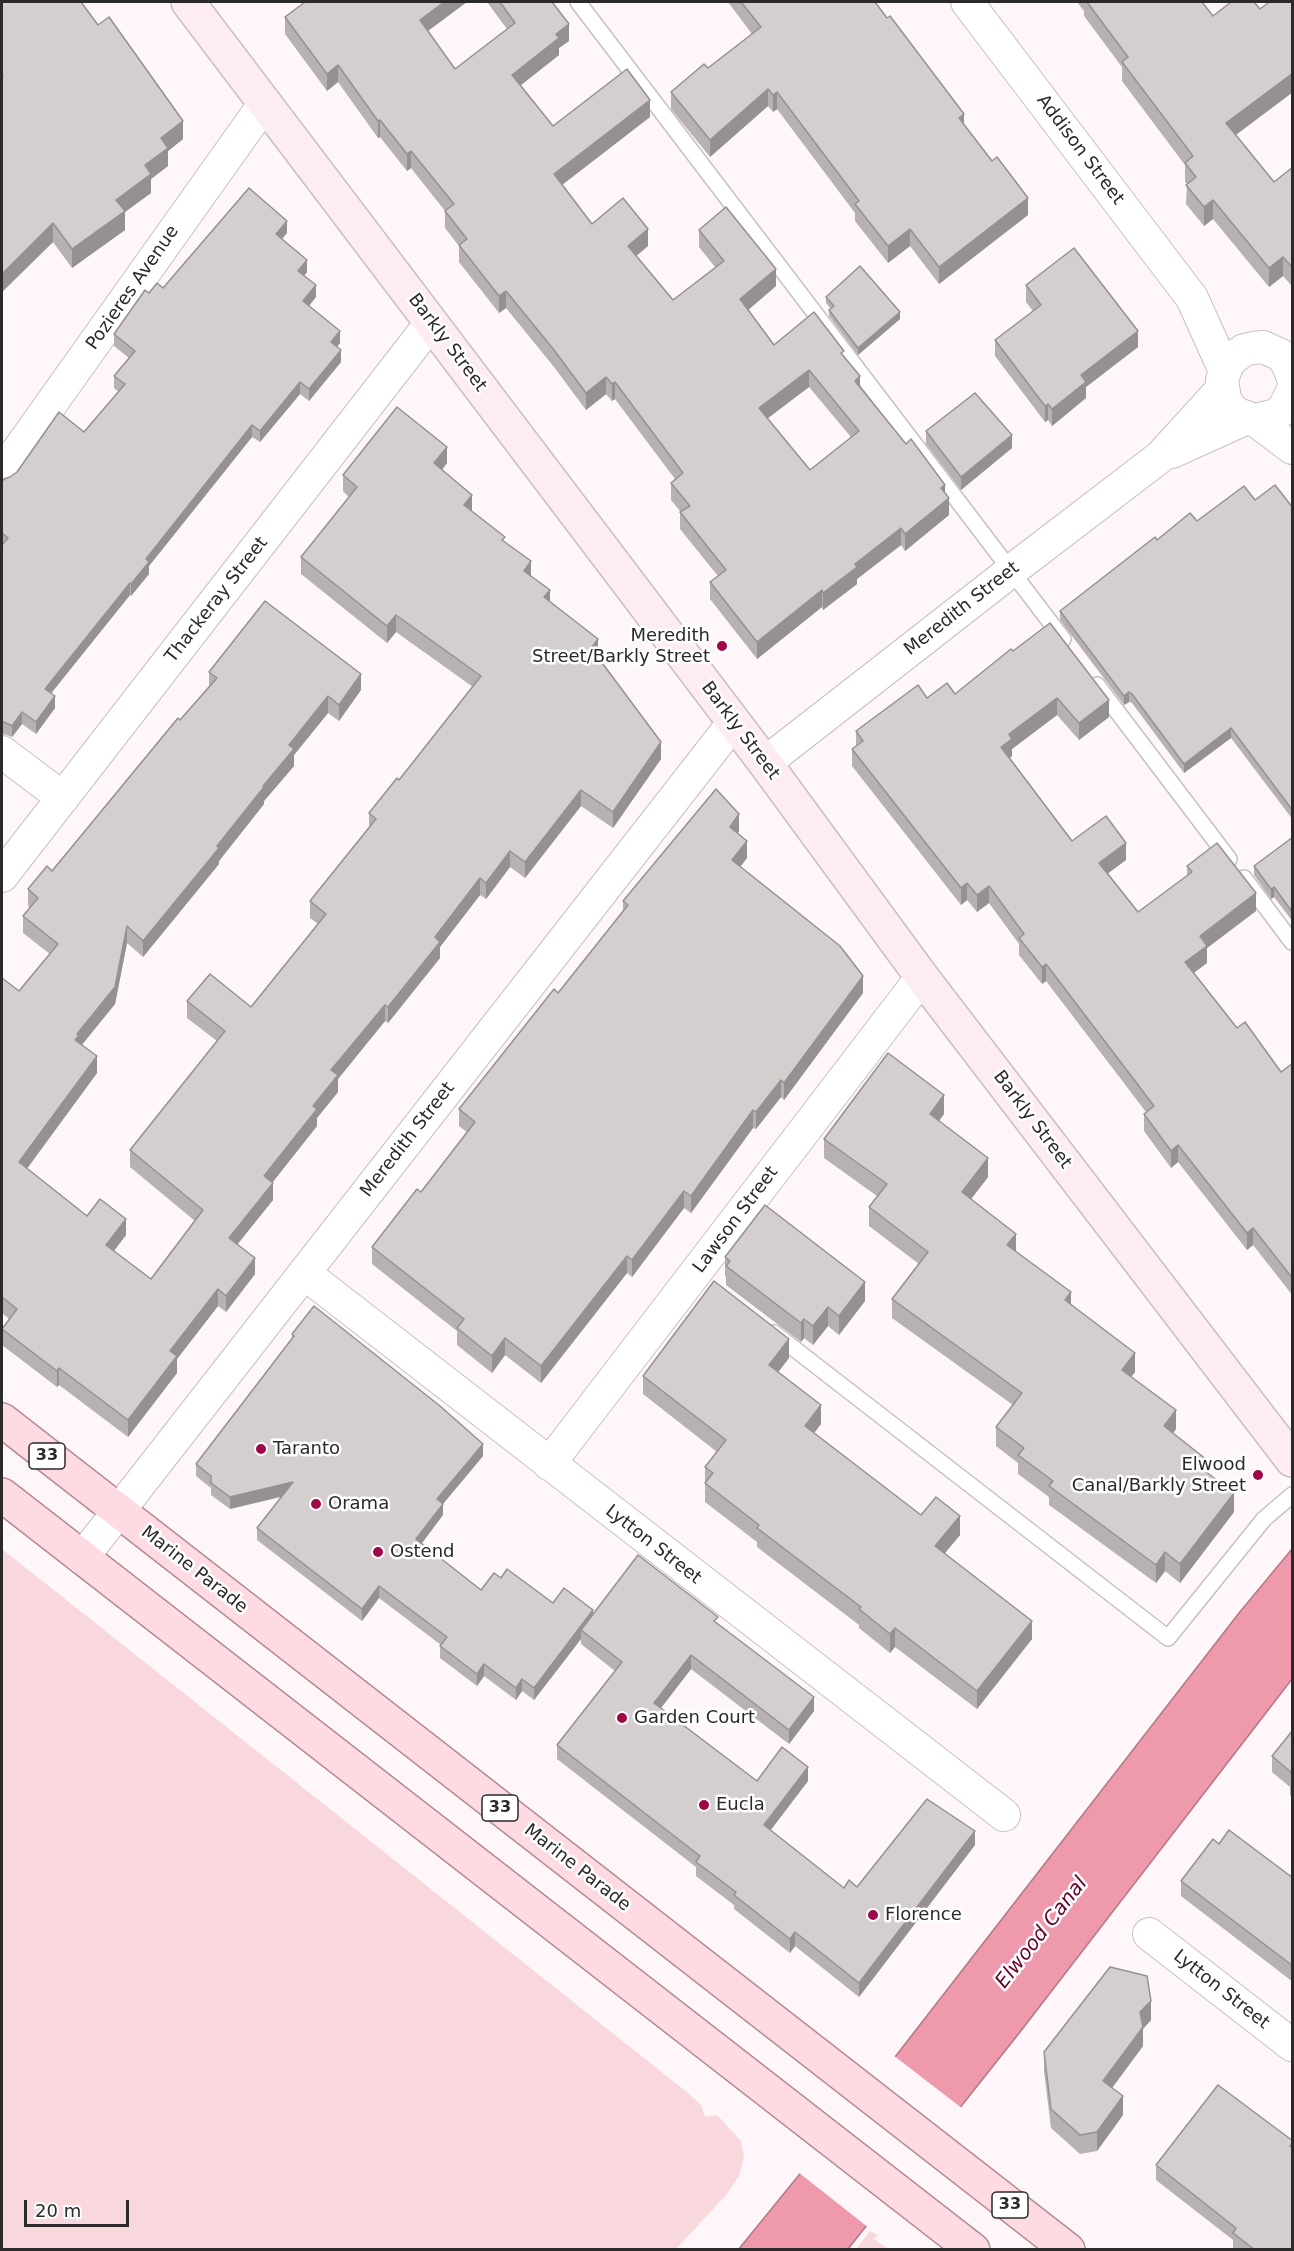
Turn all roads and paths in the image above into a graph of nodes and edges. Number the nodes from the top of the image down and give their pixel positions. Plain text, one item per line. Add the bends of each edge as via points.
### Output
1 (578, 2) edge
2 (967, 2) edge
3 (191, 3) edge
4 (265, 103) junction
5 (1192, 298) junction
6 (431, 323) junction
7 (1273, 347) edge
8 (1223, 379) junction
9 (1292, 393) edge
10 (1251, 419) junction
11 (1293, 448) edge
12 (1160, 457) junction
13 (2, 473) edge
14 (1011, 571) junction
15 (1070, 649) edge
16 (1091, 677) edge
17 (734, 722) junction
18 (2, 752) edge
19 (765, 763) junction
20 (63, 798) junction
21 (2, 876) edge
22 (1293, 942) edge
23 (922, 977) junction
24 (304, 1273) junction
25 (762, 1324) edge
26 (2, 1420) edge
27 (1293, 1460) edge
28 (549, 1464) junction
29 (2, 1495) edge
30 (1293, 1495) edge
31 (118, 1511) junction
32 (82, 1558) junction
33 (1004, 1815) dead end
34 (1149, 1934) dead end
35 (1293, 2045) edge
36 (973, 2250) edge
37 (1068, 2250) edge

1 - 14 lane
2 - 5 street, Addison Street
3 - 4 main road, Barkly Street
4 - 6 main road, Barkly Street
4 - 13 street, Pozieres Avenue
5 - 7 street, Addison Street
5 - 8 street, Addison Street
6 - 17 main road, Barkly Street
6 - 20 street, Thackeray Street
7 - 8 street via 1236,355
7 - 9 street via 1287,363
8 - 10 street via 1230,408
8 - 12 street, Meredith Street
9 - 10 street via 1276,415
10 - 11 street
10 - 12 street, Meredith Street
12 - 14 street, Meredith Street
14 - 15 lane
14 - 19 street, Meredith Street
16 - 22 lane
17 - 19 main road, Barkly Street
17 - 24 street, Meredith Street
18 - 20 street
19 - 23 main road, Barkly Street
20 - 21 street, Thackeray Street
23 - 27 main road, Barkly Street
23 - 28 street, Lawson Street via 700,1276
24 - 28 street, Lytton Street
24 - 31 street, Meredith Street
25 - 30 lane via 1168,1638 1264,1519
26 - 31 main road, Marine Parade / 33
28 - 33 street, Lytton Street
29 - 32 main road
31 - 32 street, Meredith Street
31 - 37 main road, Marine Parade / 33
32 - 36 main road
34 - 35 street, Lytton Street

